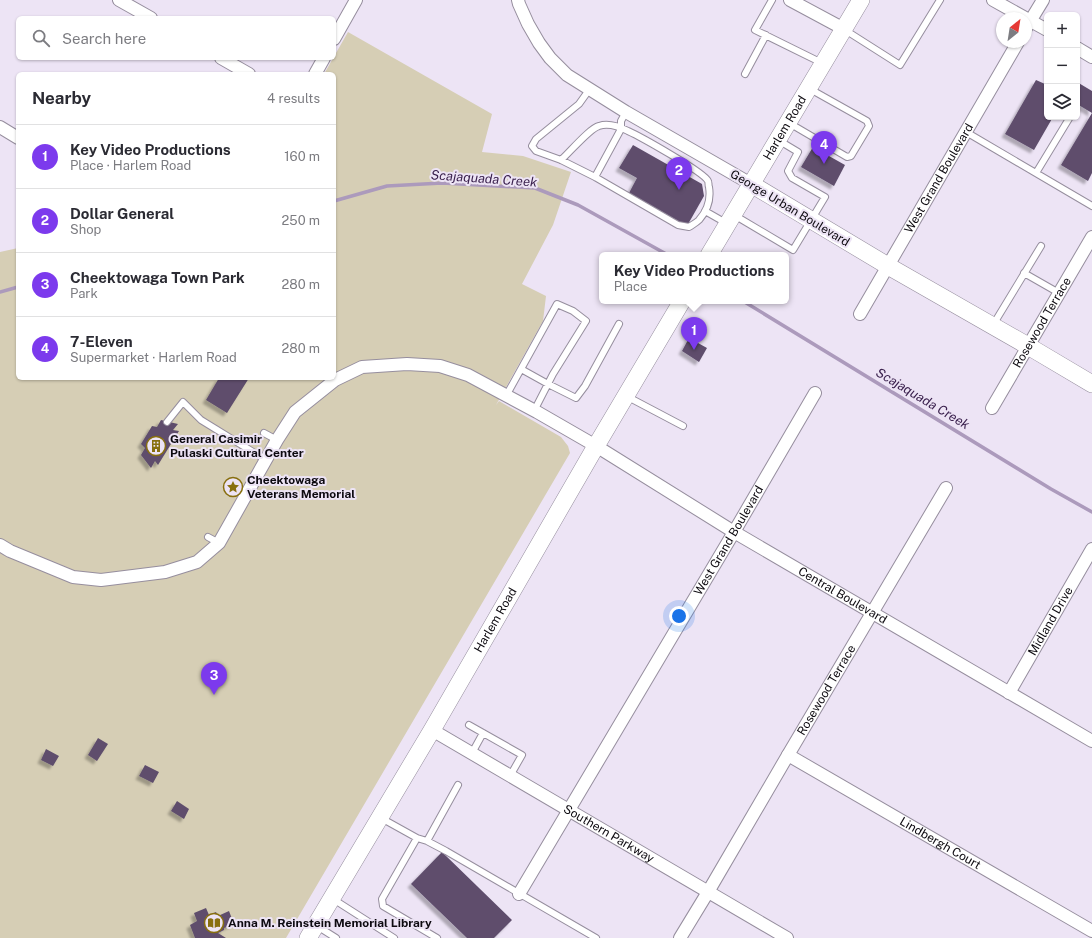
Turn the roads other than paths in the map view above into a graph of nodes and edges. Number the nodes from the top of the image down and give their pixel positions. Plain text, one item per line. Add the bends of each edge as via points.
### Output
1 (119, 0) edge
2 (356, 0) edge
3 (518, 0) edge
4 (772, 0) edge
5 (790, 0) edge
6 (861, 0) edge
7 (940, 0) edge
8 (993, 0) edge
9 (1043, 0) edge
10 (1010, 12) edge
11 (147, 16) edge
12 (1032, 18) edge
13 (1032, 25) edge
14 (844, 29) junction
15 (1044, 29) edge
16 (766, 35) junction
17 (336, 36) edge
18 (1015, 48) edge
19 (1080, 50) edge
20 (1092, 57) edge
21 (224, 60) edge
22 (323, 60) edge
23 (823, 64) junction
24 (246, 72) edge
25 (315, 72) edge
26 (745, 74) dead end
27 (809, 88) junction
28 (589, 90) junction
29 (626, 112) junction
30 (1068, 120) edge
31 (788, 122) junction
32 (0, 127) edge
33 (620, 129) junction
34 (966, 132) junction
35 (16, 137) edge
36 (777, 140) junction
37 (561, 160) junction
38 (1036, 173) junction
39 (594, 177) junction
40 (751, 184) junction
41 (1092, 206) edge
42 (705, 211) junction
43 (730, 219) junction
44 (812, 220) junction
45 (1092, 237) edge
46 (1041, 246) dead end
47 (711, 252) edge
48 (888, 266) junction
49 (1024, 273) junction
50 (1059, 293) junction
51 (680, 304) edge
52 (860, 314) dead end
53 (619, 324) dead end
54 (993, 326) junction
55 (1028, 346) junction
56 (521, 370) junction
57 (336, 378) edge
58 (333, 380) edge
59 (548, 384) junction
60 (1092, 384) edge
61 (815, 393) dead end
62 (506, 396) junction
63 (626, 396) junction
64 (992, 408) dead end
65 (534, 411) junction
66 (167, 422) dead end
67 (683, 426) dead end
68 (264, 433) dead end
69 (277, 440) junction
70 (596, 446) junction
71 (266, 460) junction
72 (946, 488) dead end
73 (734, 532) junction
74 (208, 536) dead end
75 (219, 543) junction
76 (1092, 549) edge
77 (6, 551) edge
78 (872, 613) junction
79 (1008, 693) junction
80 (469, 725) dead end
81 (432, 730) junction
82 (483, 733) junction
83 (1092, 741) edge
84 (472, 753) junction
85 (788, 755) junction
86 (510, 776) junction
87 (458, 785) dead end
88 (569, 811) junction
89 (380, 817) junction
90 (416, 838) junction
91 (427, 841) junction
92 (708, 892) junction
93 (519, 894) junction
94 (331, 898) junction
95 (1092, 931) edge
96 (312, 932) edge
97 (336, 938) edge
98 (394, 938) edge
99 (437, 938) edge
100 (596, 938) edge
101 (680, 938) edge
102 (787, 938) edge

1 - 11 street
2 - 17 street
3 - 28 street, George Urban Boulevard via 528,24 550,58 567,75
4 - 16 lane via 755,30
5 - 14 street
6 - 14 main road, Harlem Road
7 - 14 lane via 900,65
8 - 10 street
9 - 12 street
13 - 15 street
14 - 23 main road, Harlem Road
16 - 23 lane
16 - 26 lane
18 - 34 street, West Grand Boulevard
19 - 20 street
21 - 24 street
22 - 25 street
23 - 27 main road, Harlem Road
27 - 31 main road, Harlem Road
27 - 31 lane via 867,121 869,126 851,156 847,157
28 - 29 street, George Urban Boulevard
28 - 37 lane via 579,104 536,139 532,146 536,151
29 - 33 lane
29 - 40 street, George Urban Boulevard
30 - 38 lane
31 - 36 main road, Harlem Road
32 - 35 street
33 - 37 lane via 606,124 597,126
33 - 39 lane
33 - 42 lane via 639,137 708,180 710,193
34 - 38 lane
34 - 48 street, West Grand Boulevard
36 - 40 main road, Harlem Road
36 - 44 lane via 798,152 788,171 792,178 825,197
37 - 39 lane
38 - 41 lane
39 - 42 lane via 678,225 689,227 698,221
40 - 43 main road, Harlem Road
40 - 44 main road, George Urban Boulevard
42 - 43 lane
43 - 44 lane via 793,250
43 - 47 main road, Harlem Road
44 - 48 main road, George Urban Boulevard
45 - 50 street, Rosewood Terrace
46 - 49 lane
48 - 52 street, West Grand Boulevard
48 - 54 main road, George Urban Boulevard
49 - 50 lane
49 - 54 lane
50 - 55 street, Rosewood Terrace
51 - 63 main road, Harlem Road
53 - 59 lane via 576,398
54 - 55 main road, George Urban Boulevard
55 - 60 main road, George Urban Boulevard
55 - 64 street, Rosewood Terrace
56 - 59 lane
56 - 59 lane via 557,304 573,311 586,321
56 - 62 lane
57 - 62 street, Central Boulevard via 362,367 407,364 440,366 468,375
58 - 69 street, Central Boulevard via 295,412
59 - 65 lane
61 - 73 street, West Grand Boulevard
62 - 65 street, Central Boulevard
63 - 67 lane
63 - 70 main road, Harlem Road
65 - 70 street, Central Boulevard
66 - 71 lane via 183,402 201,420
68 - 69 lane
69 - 71 street, Central Boulevard
70 - 73 street, Central Boulevard
70 - 81 main road, Harlem Road
71 - 75 street, Central Boulevard
72 - 78 street, Rosewood Terrace
73 - 78 street, Central Boulevard
73 - 88 street, West Grand Boulevard
74 - 75 lane
75 - 77 street, Central Boulevard via 197,562 165,572 72,580
76 - 79 street, Midland Drive
78 - 79 street, Central Boulevard
78 - 85 street, Rosewood Terrace
79 - 83 street, Central Boulevard
80 - 82 lane
81 - 84 street, Southern Parkway
81 - 89 main road, Harlem Road
82 - 84 lane
82 - 86 lane via 522,756
84 - 86 street, Southern Parkway
85 - 92 street, Rosewood Terrace
85 - 95 street, Lindbergh Court
86 - 88 street, Southern Parkway
87 - 91 lane
88 - 92 street, Southern Parkway
88 - 93 street, West Grand Boulevard
89 - 90 lane
89 - 94 main road, Harlem Road
90 - 91 lane
90 - 99 lane via 382,899 383,906
91 - 93 lane
92 - 101 street, Rosewood Terrace
92 - 102 street, Southern Parkway
93 - 100 lane
94 - 96 main road, Harlem Road
94 - 98 lane
96 - 97 lane

